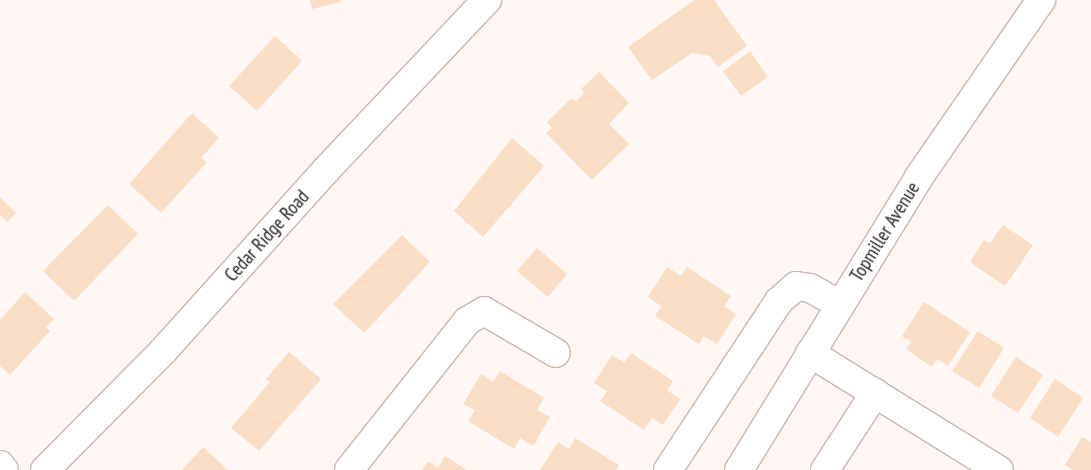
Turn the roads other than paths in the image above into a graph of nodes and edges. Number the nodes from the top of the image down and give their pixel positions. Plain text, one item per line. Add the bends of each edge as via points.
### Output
1 (487, 0) edge
2 (1041, 0) edge
3 (841, 305) junction
4 (556, 353) dead end
5 (810, 353) junction
6 (875, 393) junction
7 (0, 465) edge
8 (4, 470) edge
9 (45, 470) edge
10 (349, 470) edge
11 (668, 470) edge
12 (739, 470) edge
13 (825, 470) edge
14 (999, 470) edge

1 - 9 street, Cedar Ridge Road via 327,169 164,350
2 - 3 street, Topmiller Avenue via 919,177
3 - 5 street, Topmiller Avenue
3 - 11 street via 810,288 796,286 779,301
4 - 10 street via 484,311 467,321
5 - 6 street
5 - 12 street, Topmiller Avenue
6 - 13 street
6 - 14 street
7 - 8 street

